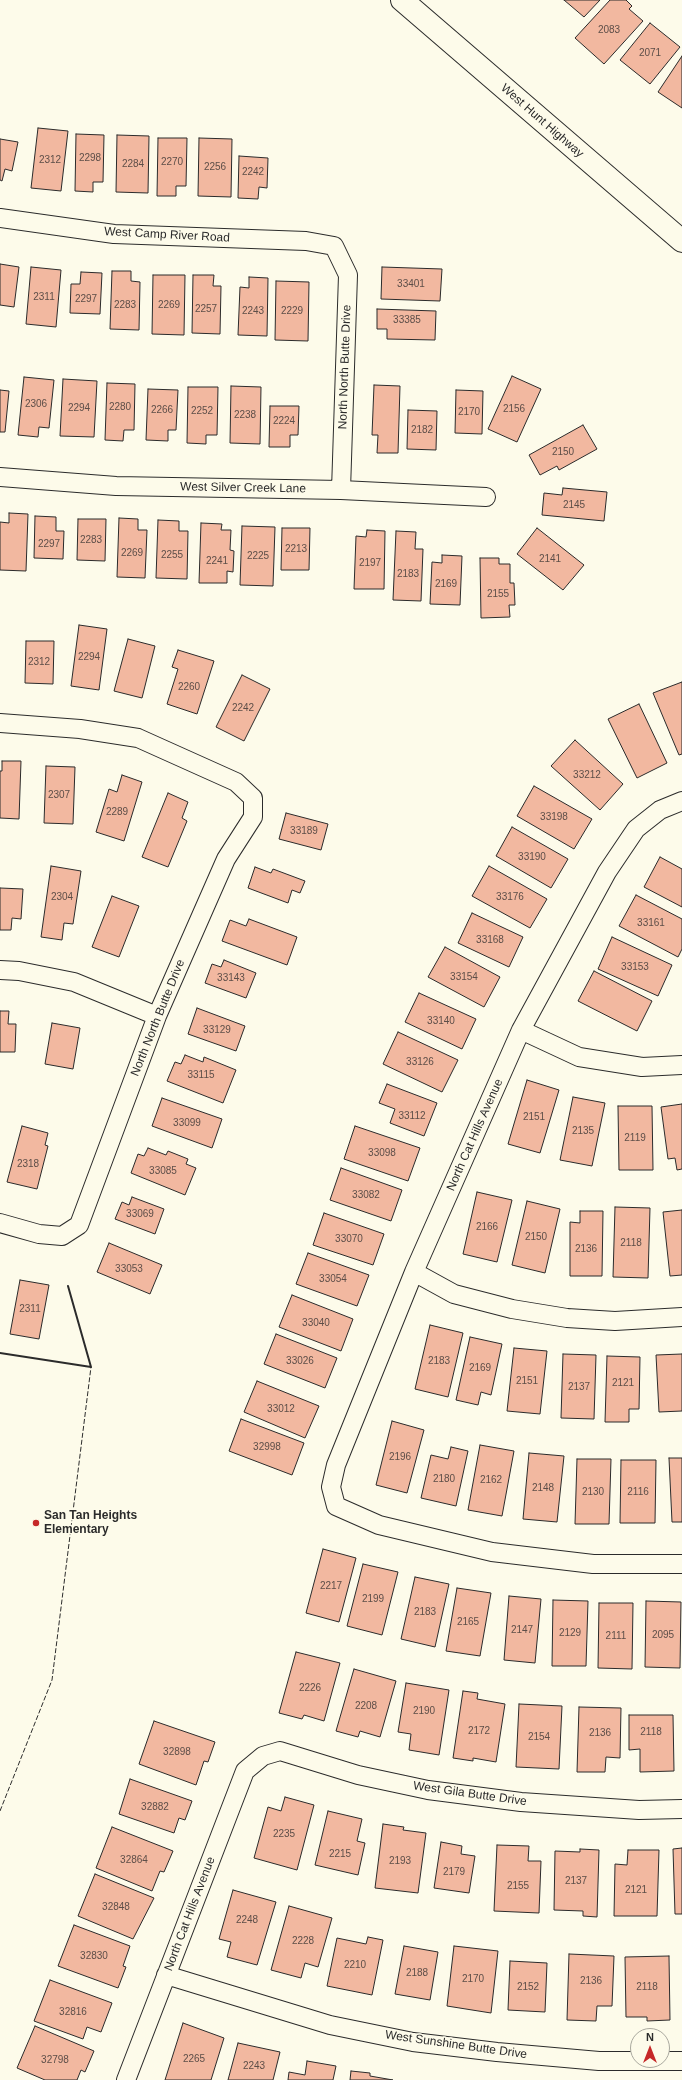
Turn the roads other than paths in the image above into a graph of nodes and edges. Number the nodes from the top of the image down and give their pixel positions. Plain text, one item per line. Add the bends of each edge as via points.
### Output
1 (402, 0) edge
2 (0, 218) edge
3 (682, 241) edge
4 (334, 246) joint
5 (0, 477) edge
6 (341, 490) junction
7 (486, 497) dead end
8 (0, 723) edge
9 (682, 801) edge
10 (0, 970) edge
11 (157, 1016) junction
12 (521, 1030) junction
13 (682, 1065) edge
14 (0, 1223) edge
15 (414, 1272) junction
16 (682, 1317) edge
17 (682, 1564) edge
18 (263, 1756) joint
19 (682, 1809) edge
20 (166, 1975) junction
21 (682, 2061) edge
22 (126, 2080) edge

1 - 3 main road, West Hunt Highway
2 - 4 street, West Camp River Road via 114,234 306,241
4 - 6 street, North North Butte Drive via 348,275
5 - 6 street, West Silver Creek Lane via 116,486
6 - 7 street, West Silver Creek Lane
8 - 11 street, North North Butte Drive via 80,729 138,738 236,782 253,798 254,817 226,859
9 - 12 street, North Cat Hills Avenue via 660,810 636,829 607,872
10 - 11 street via 19,971 74,982
11 - 14 street, North North Butte Drive via 79,1225 62,1236 39,1234
12 - 13 street via 579,1057 642,1067
12 - 15 street, North Cat Hills Avenue
15 - 16 street via 454,1294 512,1309 567,1318 615,1321
15 - 17 street, North Cat Hills Avenue via 336,1465 331,1487 336,1506 379,1525 492,1552 593,1564
18 - 19 street, West Gila Butte Drive via 280,1751 358,1775 428,1790 521,1802 639,1810
18 - 20 street, North Cat Hills Avenue via 245,1771
20 - 21 street, West Sunshine Butte Drive via 330,2025 413,2042 600,2061
20 - 22 street, North Cat Hills Avenue

